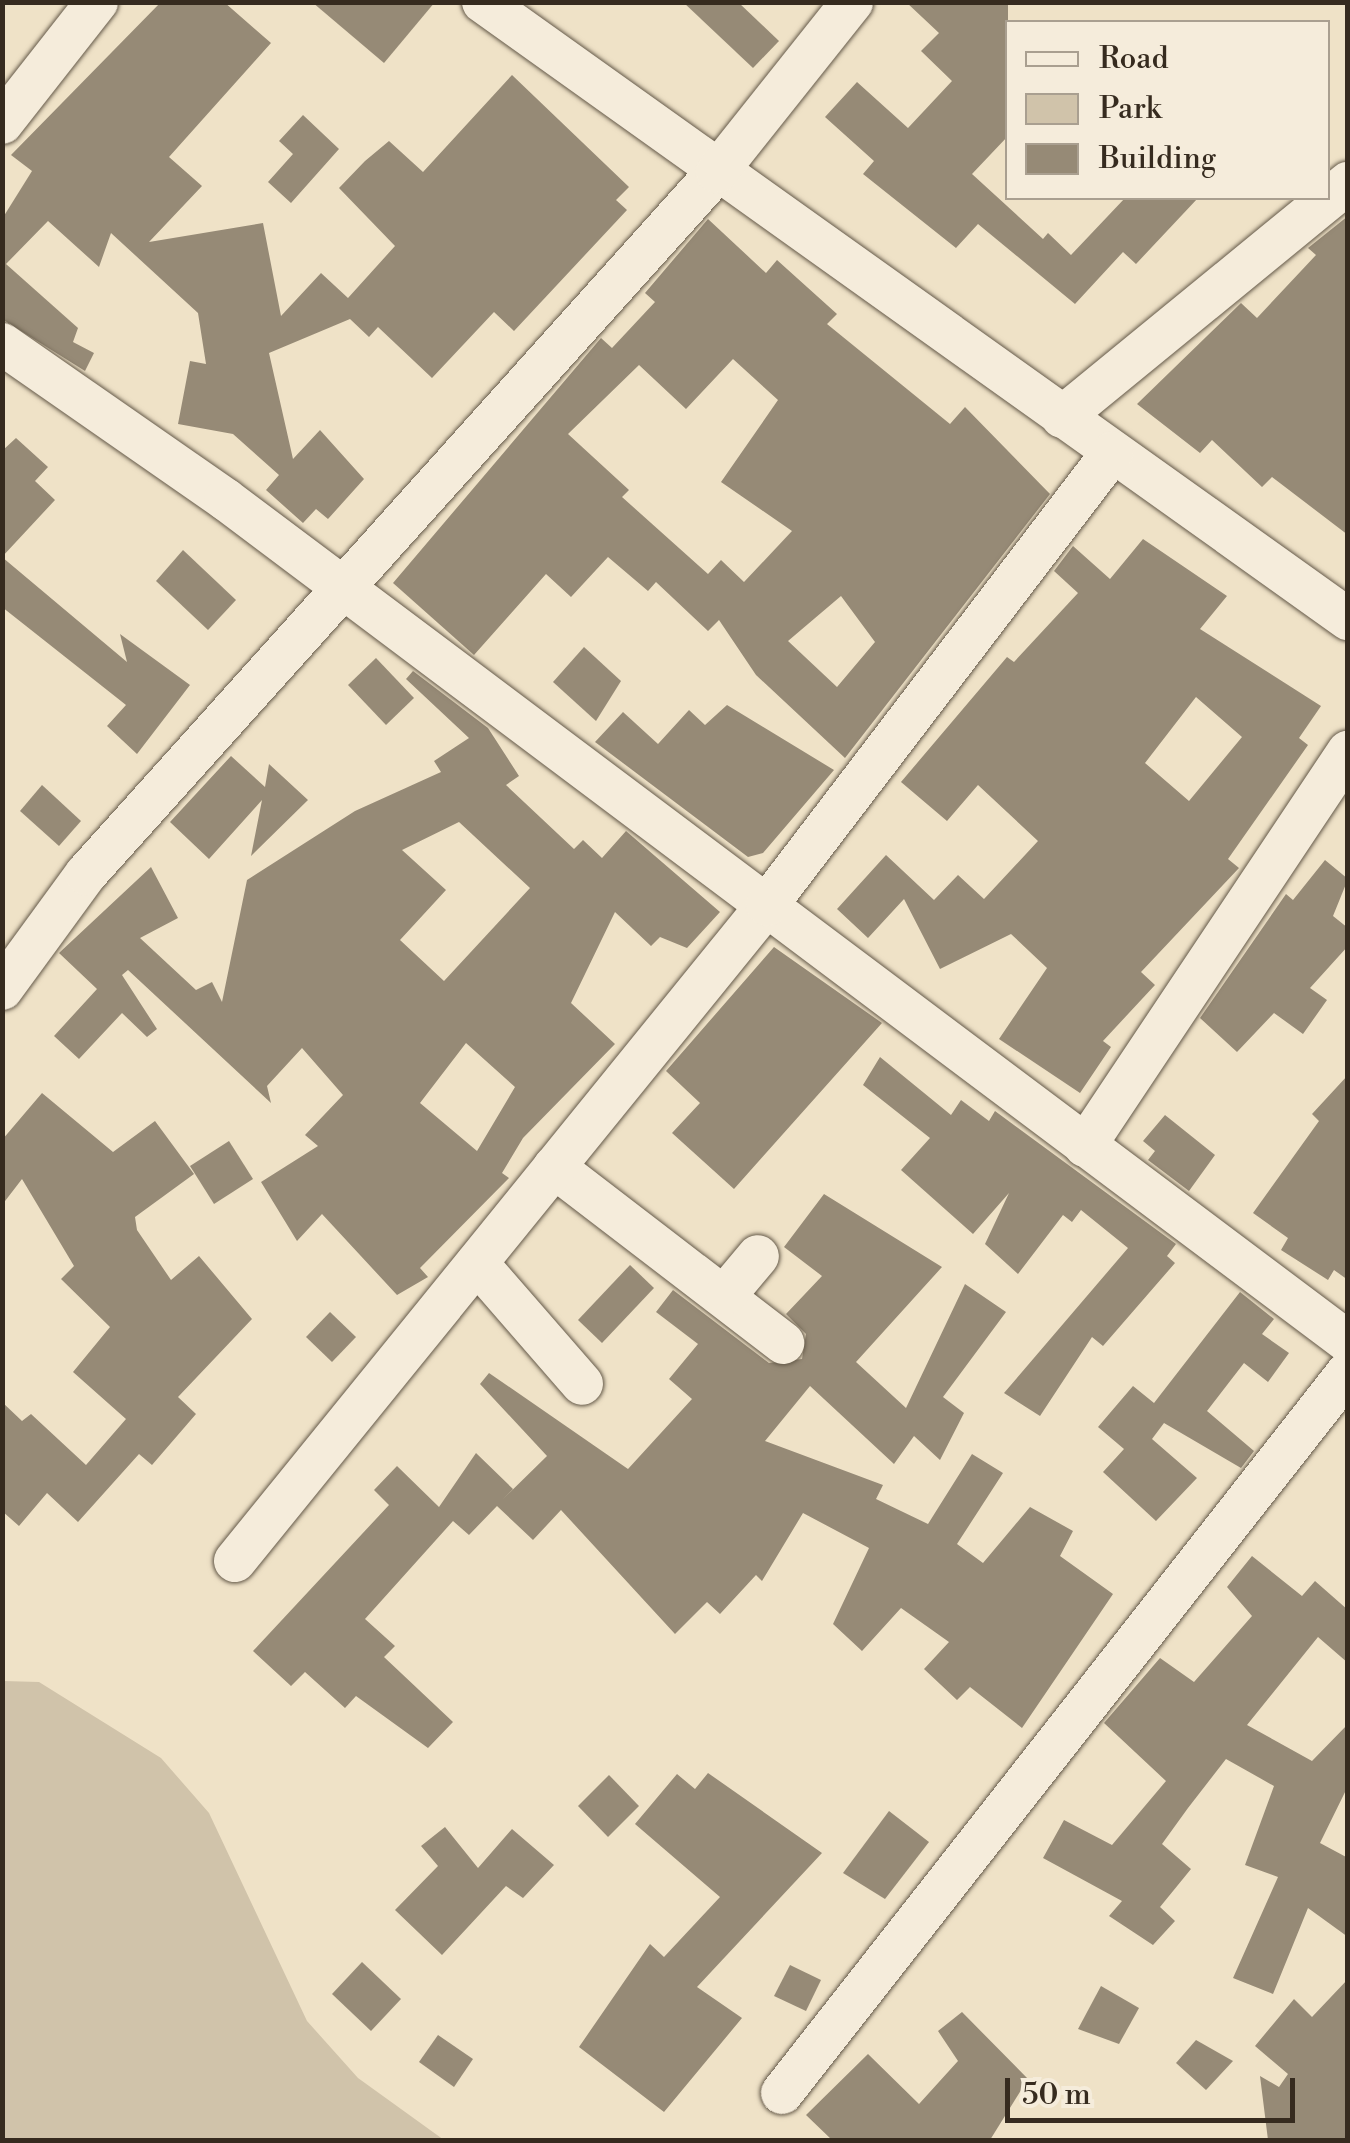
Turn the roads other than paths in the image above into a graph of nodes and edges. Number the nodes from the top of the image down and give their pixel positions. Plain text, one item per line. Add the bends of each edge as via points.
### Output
1 (97, 2) edge
2 (483, 2) edge
3 (852, 2) edge
4 (2, 123) edge
5 (717, 172) junction
6 (1327, 200) edge
7 (2, 344) edge
8 (1062, 416) junction
9 (1112, 454) junction
10 (348, 592) junction
11 (1348, 619) edge
12 (1348, 752) edge
13 (767, 905) junction
14 (2, 990) edge
15 (1085, 1146) junction
16 (554, 1168) junction
17 (758, 1256) dead end
18 (477, 1264) junction
19 (727, 1293) junction
20 (1348, 1342) edge
21 (783, 1343) dead end
22 (1348, 1372) edge
23 (582, 1384) dead end
24 (235, 1562) dead end
25 (782, 2093) dead end

1 - 4 street
2 - 5 street
3 - 5 street
5 - 8 street
5 - 10 street
6 - 8 street
7 - 10 street
8 - 9 street
9 - 11 street
9 - 13 street
10 - 13 street
10 - 14 street via 86,874
12 - 15 street
13 - 15 street
13 - 16 street
15 - 20 street
16 - 18 street
16 - 19 street
17 - 19 street
18 - 23 street
18 - 24 street
19 - 21 street
22 - 25 street

